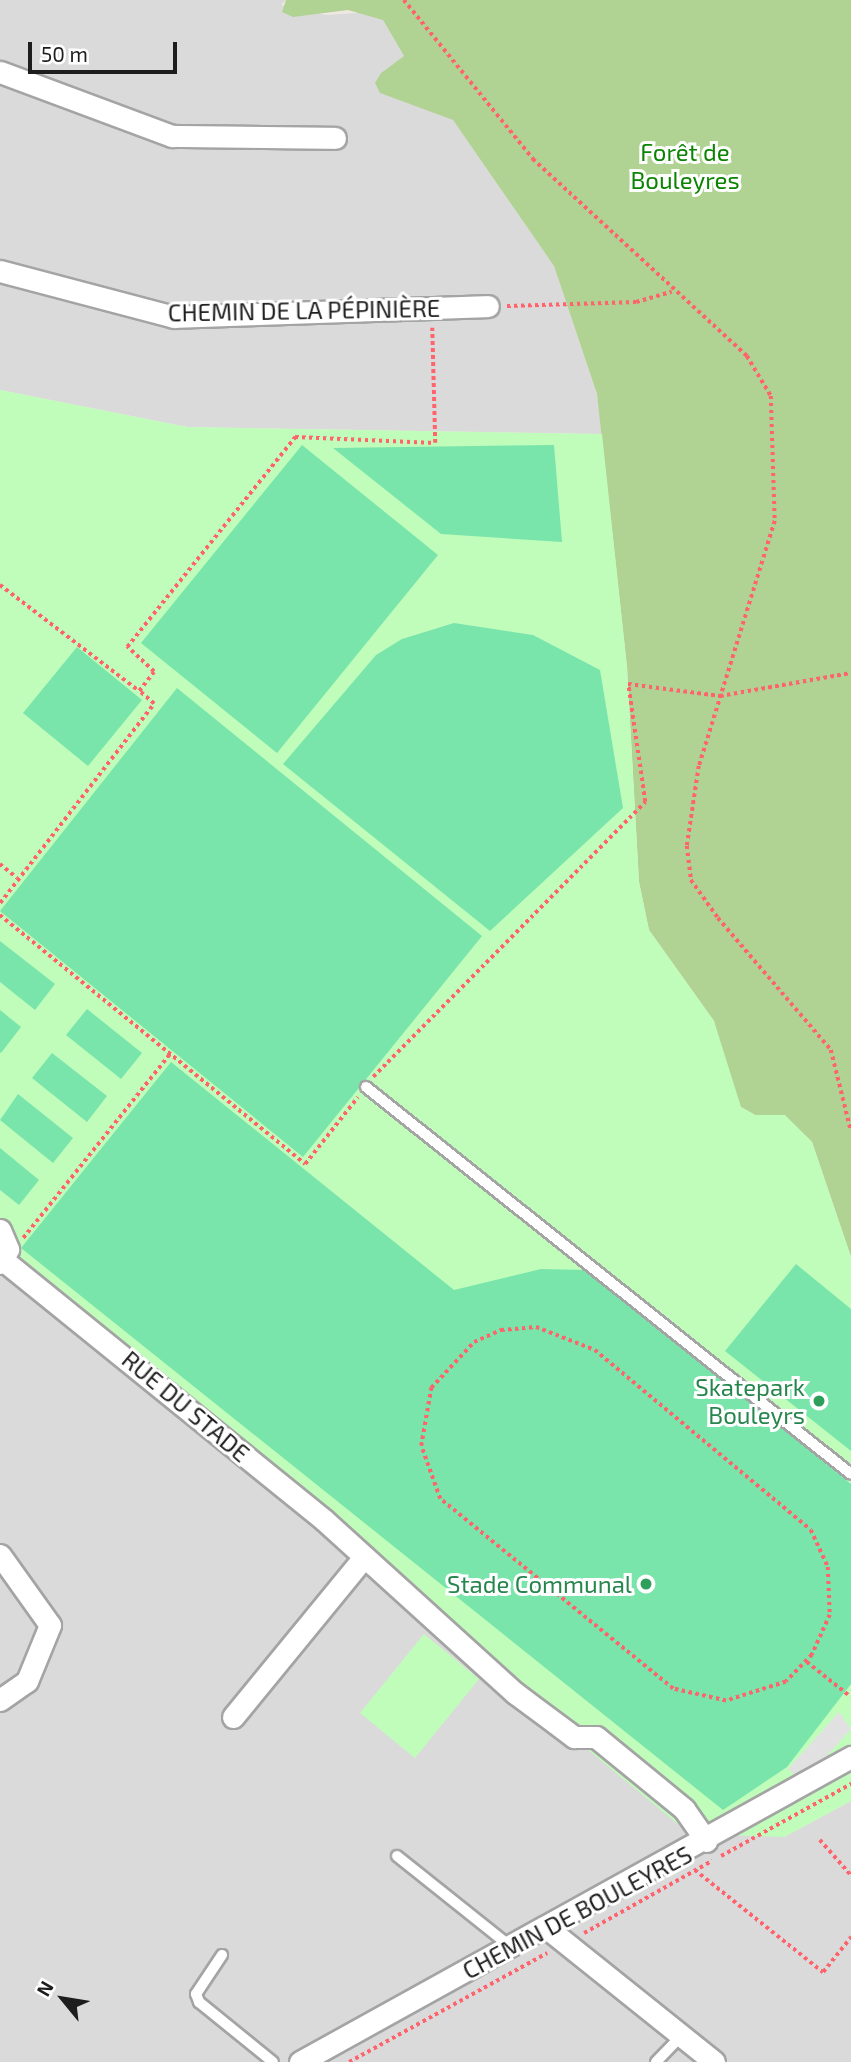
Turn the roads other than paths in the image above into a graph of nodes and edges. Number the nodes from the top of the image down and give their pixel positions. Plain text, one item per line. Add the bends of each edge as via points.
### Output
1 (0, 72) edge
2 (335, 138) dead end
3 (0, 271) edge
4 (488, 306) road end
5 (366, 1087) road end
6 (0, 1230) edge
7 (2, 1261) edge
8 (851, 1474) edge
9 (0, 1555) edge
10 (364, 1557) junction
11 (0, 1700) edge
12 (233, 1717) dead end
13 (851, 1757) edge
14 (706, 1841) junction
15 (397, 1856) dead end
16 (547, 1928) junction
17 (511, 1947) junction
18 (222, 1955) dead end
19 (681, 2036) junction
20 (272, 2062) edge
21 (300, 2062) edge
22 (656, 2062) edge
23 (714, 2062) edge

1 - 2 street via 172,136
3 - 4 street, CHEMIN DE LA PÉPINIÈRE via 174,317
5 - 8 lane
6 - 7 street, RUE DU STADE via 8,1243
7 - 10 street, RUE DU STADE
9 - 11 street via 50,1625 27,1681
10 - 12 street
10 - 14 street, RUE DU STADE via 515,1693 574,1737 596,1737 684,1809
13 - 14 street, CHEMIN DE BOULEYRES
14 - 16 street, CHEMIN DE BOULEYRES
15 - 17 lane
16 - 17 street, CHEMIN DE BOULEYRES
16 - 19 street
17 - 21 street, CHEMIN DE BOULEYRES
18 - 20 lane via 196,1994 199,2002
19 - 22 lane
19 - 23 street

